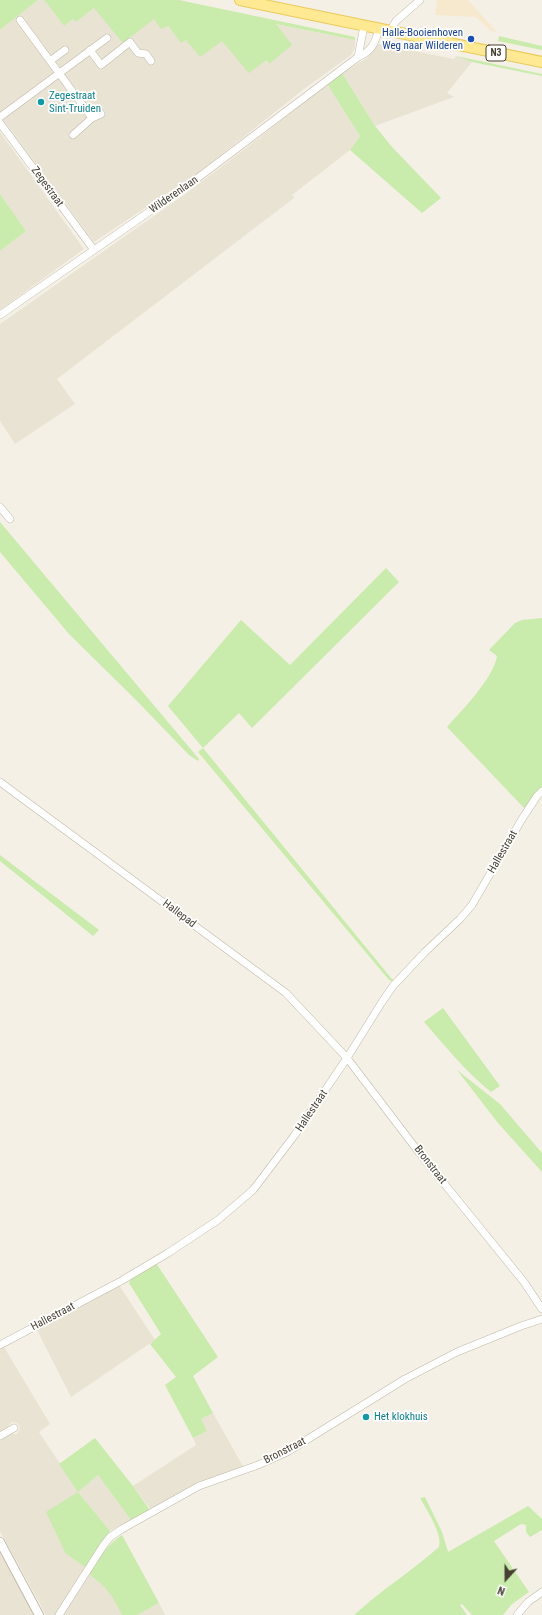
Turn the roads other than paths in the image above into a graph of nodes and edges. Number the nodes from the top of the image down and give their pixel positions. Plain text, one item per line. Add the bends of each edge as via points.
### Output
1 (240, 0) edge
2 (420, 0) edge
3 (20, 20) dead end
4 (364, 26) junction
5 (379, 29) junction
6 (390, 31) junction
7 (107, 38) dead end
8 (65, 50) dead end
9 (90, 50) junction
10 (358, 57) junction
11 (50, 61) junction
12 (151, 61) dead end
13 (542, 62) edge
14 (59, 73) junction
15 (102, 114) dead end
16 (0, 117) edge
17 (92, 118) junction
18 (0, 123) edge
19 (73, 135) dead end
20 (94, 250) junction
21 (0, 315) edge
22 (0, 507) edge
23 (10, 519) dead end
24 (0, 782) edge
25 (542, 791) edge
26 (347, 1058) junction
27 (542, 1309) edge
28 (542, 1319) edge
29 (0, 1345) edge
30 (14, 1428) dead end
31 (0, 1436) edge
32 (0, 1542) edge
33 (542, 1592) edge
34 (39, 1615) edge
35 (59, 1615) edge
36 (517, 1615) edge

1 - 4 main road, N3
2 - 6 street via 396,21
3 - 11 street
4 - 5 main road, N3
4 - 10 street
5 - 6 main road, N3
5 - 10 street, Wilderenlaan via 367,53
6 - 13 main road, N3
7 - 9 street
8 - 11 street
9 - 12 street via 101,65 130,42 138,53 146,54
9 - 14 street
10 - 20 street, Wilderenlaan via 195,180
11 - 14 street
14 - 16 street
14 - 17 street
15 - 17 street
17 - 19 street
18 - 20 street, Zegestraat
20 - 21 street, Wilderenlaan
22 - 23 street
24 - 26 street, Hallepad via 286,993
25 - 26 street, Hallestraat via 522,819 472,905 393,986
26 - 27 street, Bronstraat via 421,1155 524,1282
26 - 29 street, Hallestraat via 276,1162 238,1204 194,1236 121,1281
28 - 35 street, Bronstraat via 457,1352 406,1379 287,1452 200,1486 122,1529 110,1537 103,1546
30 - 31 street
32 - 34 street
33 - 36 street via 528,1602

